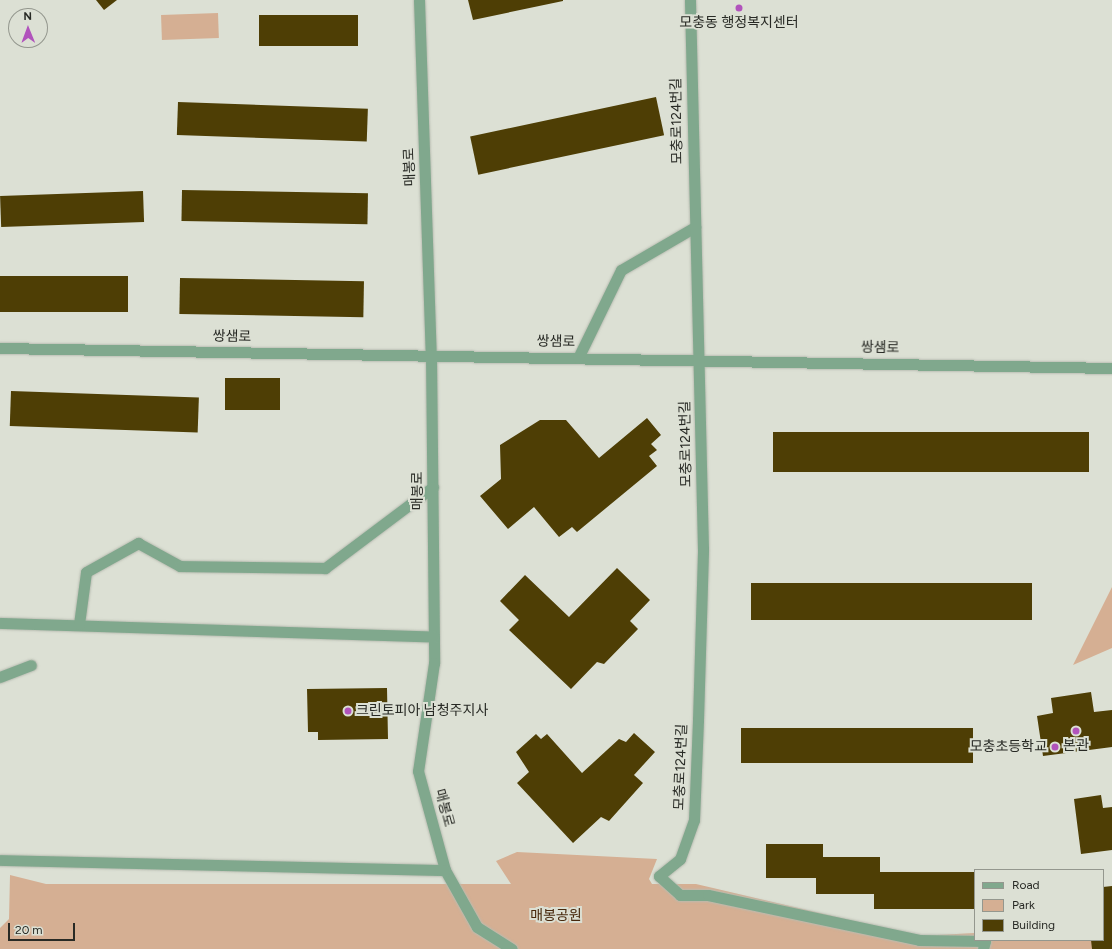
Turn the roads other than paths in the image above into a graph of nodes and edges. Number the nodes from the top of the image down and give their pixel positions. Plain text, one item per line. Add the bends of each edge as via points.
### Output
1 (419, 0) edge
2 (690, 0) edge
3 (695, 227) junction
4 (0, 348) edge
5 (431, 355) junction
6 (578, 358) junction
7 (699, 361) junction
8 (1112, 368) edge
9 (432, 487) junction
10 (0, 622) edge
11 (79, 624) junction
12 (434, 637) junction
13 (31, 665) dead end
14 (0, 677) edge
15 (0, 860) edge
16 (445, 870) junction
17 (974, 941) edge
18 (512, 949) edge

1 - 5 street, 매봉로
2 - 3 street, 모충로124번길
3 - 6 street via 621,270
3 - 7 street, 모충로124번길
4 - 5 street, 쌍샘로
5 - 6 street, 쌍샘로
5 - 9 street, 매봉로
6 - 7 street, 쌍샘로
7 - 8 street, 쌍샘로
7 - 17 street, 모충로124번길 via 703,549 694,820 680,859 659,876 680,896 708,895 919,940
9 - 11 street via 325,568 180,566 138,543 86,572
9 - 12 street, 매봉로
10 - 11 street
11 - 12 street via 175,631
12 - 16 street, 매봉로 via 434,663 418,771
13 - 14 street
15 - 16 street
16 - 18 street, 매봉로 via 478,927

